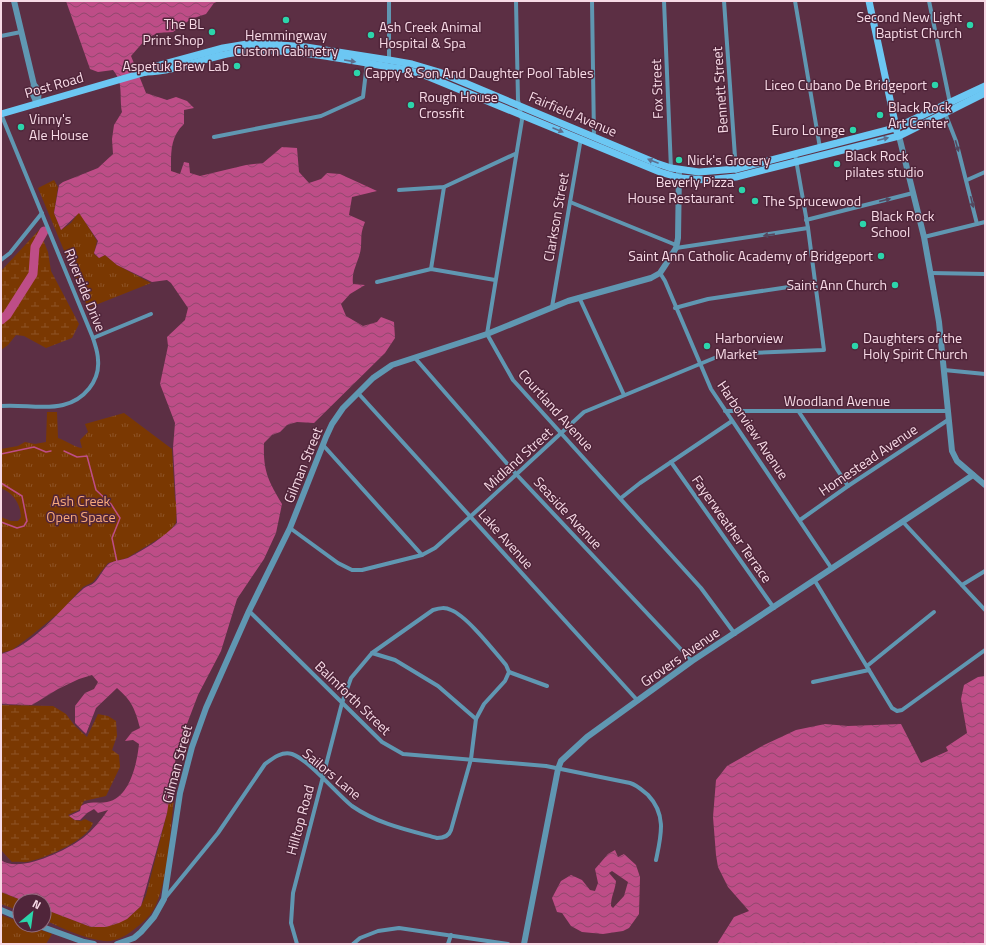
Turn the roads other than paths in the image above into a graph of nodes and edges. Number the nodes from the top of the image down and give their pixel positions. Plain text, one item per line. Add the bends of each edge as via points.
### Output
1 (14, 1) edge
2 (389, 1) edge
3 (516, 1) edge
4 (592, 1) edge
5 (664, 1) edge
6 (724, 1) edge
7 (795, 1) edge
8 (869, 1) edge
9 (929, 1) edge
10 (21, 32) junction
11 (1, 36) edge
12 (367, 60) junction
13 (389, 64) junction
14 (114, 82) joint
15 (985, 86) edge
16 (985, 94) edge
17 (484, 95) junction
18 (37, 104) junction
19 (520, 106) junction
20 (951, 106) junction
21 (943, 110) junction
22 (1, 114) edge
23 (522, 114) junction
24 (895, 128) junction
25 (581, 136) junction
26 (899, 136) junction
27 (214, 137) dead end
28 (593, 141) junction
29 (821, 151) junction
30 (515, 154) junction
31 (796, 158) junction
32 (736, 169) junction
33 (679, 170) junction
34 (670, 172) junction
35 (985, 172) edge
36 (680, 178) junction
37 (736, 178) junction
38 (967, 180) junction
39 (444, 187) junction
40 (399, 190) dead end
41 (913, 193) junction
42 (570, 202) junction
43 (42, 213) junction
44 (806, 220) junction
45 (985, 222) edge
46 (977, 224) junction
47 (808, 228) junction
48 (924, 237) junction
49 (676, 247) junction
50 (1, 260) edge
51 (431, 269) junction
52 (660, 273) junction
53 (931, 273) junction
54 (985, 274) edge
55 (495, 280) junction
56 (377, 282) dead end
57 (815, 283) junction
58 (579, 297) junction
59 (552, 307) junction
60 (675, 308) junction
61 (151, 314) dead end
62 (487, 334) junction
63 (93, 338) junction
64 (415, 358) junction
65 (700, 364) junction
66 (944, 370) junction
67 (985, 374) edge
68 (358, 392) junction
69 (624, 395) junction
70 (1, 406) edge
71 (725, 411) junction
72 (948, 411) junction
73 (799, 412) junction
74 (948, 420) junction
75 (732, 421) junction
76 (562, 434) junction
77 (323, 445) junction
78 (671, 462) junction
79 (517, 475) junction
80 (972, 475) junction
81 (985, 485) edge
82 (848, 486) junction
83 (621, 498) junction
84 (471, 516) junction
85 (800, 520) junction
86 (903, 522) junction
87 (290, 528) junction
88 (422, 556) junction
89 (832, 569) junction
90 (985, 571) edge
91 (815, 581) junction
92 (962, 585) junction
93 (775, 608) junction
94 (249, 610) junction
95 (985, 610) edge
96 (934, 612) dead end
97 (735, 634) junction
98 (985, 650) edge
99 (372, 653) junction
100 (692, 661) junction
101 (868, 668) junction
102 (509, 672) junction
103 (813, 682) dead end
104 (547, 686) dead end
105 (638, 701) junction
106 (342, 703) junction
107 (476, 719) junction
108 (471, 759) junction
109 (558, 769) junction
110 (322, 780) junction
111 (656, 860) dead end
112 (164, 899) junction
113 (1, 910) edge
114 (12, 915) edge
115 (52, 931) edge
116 (451, 935) junction
117 (94, 944) edge
118 (117, 944) edge
119 (297, 944) edge
120 (353, 944) edge
121 (448, 944) edge
122 (508, 944) edge
123 (524, 944) edge

1 - 10 street
2 - 13 street
3 - 19 street
4 - 28 street
5 - 34 street, Fox Street
6 - 32 street, Bennett Street
7 - 29 street
8 - 24 main road
9 - 20 street
10 - 11 street
10 - 18 street via 34,85 32,92
12 - 13 main road, Fairfield Avenue
12 - 14 main road, Fairfield Avenue via 269,44 200,53
12 - 27 street via 363,97 321,116
13 - 17 main road, Fairfield Avenue via 412,64
14 - 18 main road, Post Road
15 - 20 main road, Fairfield Avenue
16 - 20 main road, Fairfield Avenue
17 - 19 main road, Fairfield Avenue
17 - 23 main road, Fairfield Avenue
18 - 22 main road, Post Road
19 - 23 street
19 - 25 main road, Fairfield Avenue
20 - 21 main road, Fairfield Avenue
21 - 24 main road, Fairfield Avenue
21 - 26 main road, Fairfield Avenue
21 -> 38 street
22 - 43 street, Riverside Drive
23 -> 25 main road, Fairfield Avenue
23 - 30 street
24 - 26 main road
24 - 29 main road, Fairfield Avenue
25 - 28 main road, Fairfield Avenue
25 - 42 street, Clarkson Street
29 -> 26 main road, Fairfield Avenue
26 - 41 street
28 - 34 main road, Fairfield Avenue
29 - 31 main road, Fairfield Avenue
30 - 39 street
30 - 55 street
31 - 32 main road, Fairfield Avenue
31 - 37 main road, Fairfield Avenue
31 - 44 street
32 - 33 main road, Fairfield Avenue via 699,172
32 - 37 street, Bennett Street
33 - 34 main road, Fairfield Avenue
33 - 36 street
34 - 36 main road, Fairfield Avenue
35 - 38 street
36 - 37 main road, Fairfield Avenue
36 - 49 street via 679,232
38 -> 46 street
39 - 40 street
39 - 51 street
44 -> 41 street
41 - 48 street
42 - 49 street
42 - 59 street, Clarkson Street
43 - 50 street
43 - 63 street, Riverside Drive
44 - 47 street
45 - 46 street
46 - 48 street
47 -> 49 street
47 - 57 street
48 - 53 street
49 - 52 street
51 - 55 street
51 - 56 street
52 - 58 street, Gilman Street via 642,282
52 - 60 street, Harborview Avenue
53 - 54 street
53 - 66 street
55 - 62 street
57 - 60 street via 708,299
57 - 65 street, Midland Street via 824,350 724,354
58 - 59 street, Gilman Street
58 - 69 street
59 - 62 street, Gilman Street
60 - 65 street, Harborview Avenue
61 - 63 street
62 - 64 street, Gilman Street
62 - 76 street, Courtland Avenue via 513,380
63 - 70 street, Riverside Drive via 98,360 97,374 81,397 63,406
64 - 68 street, Gilman Street via 384,369
64 - 79 street, Seaside Avenue
65 - 69 street, Midland Street
65 - 71 street, Harborview Avenue via 711,389
66 - 67 street
66 - 72 street
68 - 77 street, Gilman Street via 338,415
68 - 84 street, Lake Avenue
69 - 76 street, Midland Street via 584,412
71 - 73 street, Woodland Avenue
71 - 75 street, Harborview Avenue
72 - 73 street, Woodland Avenue
72 - 74 street
73 - 82 street
74 - 80 street via 954,455
74 - 82 street, Homestead Avenue
75 - 78 street
75 - 85 street, Harborview Avenue
76 - 79 street, Midland Street
76 - 83 street, Courtland Avenue
77 - 87 street, Gilman Street
77 - 88 street
78 - 83 street
78 - 93 street, Fayerweather Terrace
79 - 84 street, Midland Street
79 - 100 street, Seaside Avenue
80 - 81 street
80 - 86 street, Grovers Avenue
82 - 85 street, Homestead Avenue
83 - 97 street, Courtland Avenue via 701,588
84 - 88 street, Midland Street via 435,548
84 - 105 street, Lake Avenue
85 - 89 street, Harborview Avenue
86 - 89 street, Grovers Avenue
86 - 92 street
87 - 88 street, Midland Street via 338,563 352,570
87 - 94 street, Gilman Street
89 - 91 street, Grovers Avenue
90 - 92 street
91 - 93 street, Grovers Avenue
91 - 101 street
92 - 95 street
93 - 97 street, Grovers Avenue
94 - 106 street, Balmforth Street
94 - 112 street, Gilman Street via 206,708 192,747 180,793
96 - 101 street
97 - 100 street, Grovers Avenue
98 - 101 street via 902,710 897,711 892,708
99 - 102 street, Hilltop Road via 433,610 443,608 452,610 464,618 506,665
99 - 106 street, Hilltop Road via 351,678
99 - 107 street via 395,660 438,686
100 - 105 street, Grovers Avenue
101 - 103 street
102 - 104 street
102 - 107 street via 505,681 484,704
105 - 109 street, Grovers Avenue via 573,749 561,761
106 - 108 street, Balmforth Street via 382,742 403,754
106 - 110 street, Hilltop Road
107 - 108 street
108 - 109 street, Balmforth Street
108 - 110 street, Sailors Lane via 451,830 444,838 380,822 351,805
109 - 111 street, Balmforth Street via 639,787 654,801 662,820
109 - 123 street, Grovers Avenue
110 - 112 street, Sailors Lane via 301,758 291,754 276,756 265,764 218,833
110 - 119 street, Hilltop Road via 293,893 291,923
112 - 118 street, Gilman Street via 142,932
113 - 114 street
115 - 117 street
116 - 120 street via 399,928 378,931 360,938
116 - 121 street
116 - 122 street

